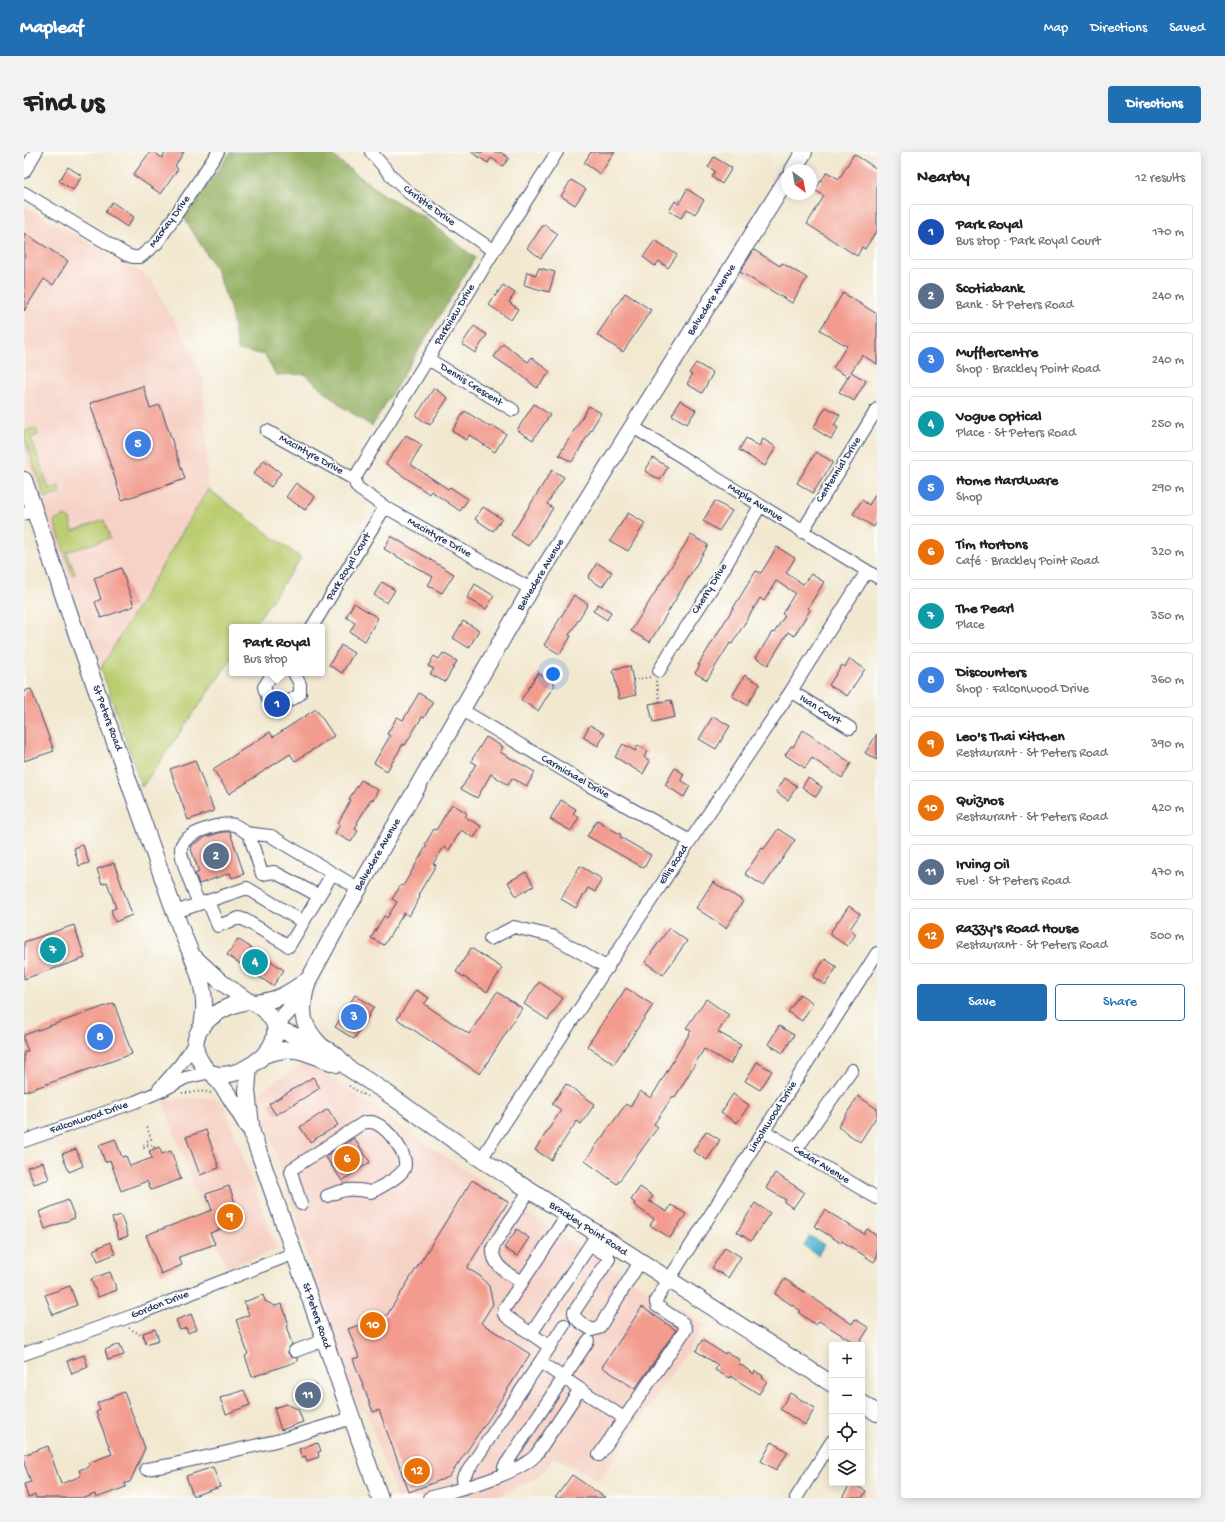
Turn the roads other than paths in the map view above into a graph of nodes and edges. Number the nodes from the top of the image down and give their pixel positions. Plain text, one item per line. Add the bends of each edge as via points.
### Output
1 (36, 152) edge
2 (218, 152) edge
3 (372, 152) edge
4 (557, 152) edge
5 (804, 152) edge
6 (797, 164) edge
7 (24, 172) edge
8 (781, 189) edge
9 (24, 193) edge
10 (494, 251) junction
11 (428, 358) junction
12 (877, 409) edge
13 (513, 410) dead end
14 (633, 427) junction
15 (267, 431) dead end
16 (354, 479) junction
17 (24, 480) edge
18 (760, 506) junction
19 (385, 507) junction
20 (29, 512) edge
21 (802, 532) junction
22 (872, 574) edge
23 (531, 589) junction
24 (314, 624) edge
25 (659, 671) road end
26 (271, 676) edge
27 (296, 676) edge
28 (790, 691) junction
29 (462, 710) junction
30 (850, 728) dead end
31 (249, 834) junction
32 (690, 841) junction
33 (262, 874) junction
34 (332, 874) junction
35 (247, 888) junction
36 (359, 889) junction
37 (319, 896) junction
38 (203, 902) junction
39 (175, 912) junction
40 (303, 922) junction
41 (490, 939) dead end
42 (877, 953) edge
43 (192, 956) junction
44 (608, 968) junction
45 (307, 985) junction
46 (252, 1002) junction
47 (275, 1027) junction
48 (198, 1034) junction
49 (322, 1046) junction
50 (264, 1055) junction
51 (249, 1066) junction
52 (852, 1070) dead end
53 (212, 1073) junction
54 (346, 1075) junction
55 (154, 1093) junction
56 (764, 1131) junction
57 (252, 1133) junction
58 (24, 1141) edge
59 (796, 1150) junction
60 (481, 1159) junction
61 (529, 1190) junction
62 (327, 1196) dead end
63 (877, 1198) edge
64 (301, 1204) dead end
65 (567, 1215) junction
66 (594, 1240) junction
67 (294, 1253) junction
68 (640, 1262) junction
69 (669, 1281) junction
70 (522, 1283) junction
71 (564, 1325) dead end
72 (531, 1334) junction
73 (325, 1340) junction
74 (588, 1341) dead end
75 (550, 1347) junction
76 (295, 1351) dead end
77 (24, 1354) edge
78 (540, 1362) junction
79 (564, 1378) junction
80 (829, 1382) edge
81 (580, 1389) junction
82 (865, 1405) edge
83 (877, 1413) edge
84 (352, 1418) junction
85 (624, 1418) junction
86 (829, 1446) edge
87 (599, 1455) dead end
88 (146, 1469) dead end
89 (505, 1473) junction
90 (464, 1488) junction
91 (380, 1498) edge
92 (429, 1498) edge
93 (796, 1498) edge

1 - 7 street
2 - 9 street, MacKay Drive via 157,243 140,257 132,258
3 - 10 street, Christie Drive via 409,193
4 - 10 street, Parkview Drive
5 - 6 main road
8 - 14 main road, Belvedere Avenue
10 - 11 street, Parkview Drive
11 - 13 street, Dennis Crescent
11 - 16 street, Parkview Drive
12 - 21 street, Centennial Drive
14 - 18 street, Maple Avenue
14 - 23 main road, Belvedere Avenue
15 - 16 street, MacIntyre Drive
16 - 19 street, Macintyre Drive via 359,489
17 - 20 main road, St Peters Road
18 - 21 street, Maple Avenue
18 - 25 street, Cherry Drive via 719,577
19 - 23 street, Macintyre Drive
19 - 24 street, Park Royal Court
20 - 39 main road, St Peters Road
21 - 22 street, Maple Avenue
22 - 28 street, Ellis Road
23 - 29 main road, Belvedere Avenue
26 - 27 street via 264,687 268,699 278,704 288,702 300,694 300,684
28 - 30 street, Ivan Court
28 - 32 street, Ellis Road
29 - 32 street, Carmichael Drive
29 - 36 main road, Belvedere Avenue
31 - 33 street
31 - 34 street via 271,836
31 - 38 street via 234,825 223,824 189,836 183,841 182,857
32 - 44 street, Ellis Road
33 - 35 street via 259,882
33 - 37 street via 274,872
34 - 36 street
34 - 37 street
35 - 38 street
35 - 40 street
36 - 45 main road, Belvedere Avenue
37 - 40 street
38 - 39 street
38 - 40 street via 218,926 239,918 288,946
39 - 43 main road, St Peters Road
41 - 44 street via 514,927 552,936
42 - 56 street, Lincolnwood Drive
43 - 46 main road, St Peters Road via 221,982
43 - 48 main road, St Peters Road via 204,1002
44 - 60 street, Ellis Road
45 - 46 main road, Belvedere Avenue via 266,1002
45 - 47 main road, Belvedere Avenue
45 - 49 main road via 303,1017 312,1036
46 - 47 main road via 265,1010
46 - 48 main road via 239,1003 224,1009
47 - 49 main road, Brackley Point Road
47 - 50 main road via 273,1040
48 - 53 main road via 196,1052
48 - 55 street, Falconwood Drive via 191,1050 178,1068
49 - 54 main road, Brackley Point Road via 337,1056
50 - 51 main road
50 - 54 main road, Brackley Point Road via 291,1049 331,1063
51 - 53 main road via 224,1075
51 - 57 main road, St Peters Road via 247,1090
52 - 59 street
53 - 55 street, Falconwood Drive via 185,1078
53 - 57 main road, St Peters Road
54 - 60 main road, Brackley Point Road via 384,1091
55 - 58 street, Falconwood Drive
56 - 59 street, Cedar Avenue
56 - 69 street, Lincolnwood Drive
57 - 67 main road, St Peters Road
59 - 63 street, Cedar Avenue
60 - 61 main road, Brackley Point Road
61 - 65 main road, Brackley Point Road
61 - 70 street via 493,1247 492,1253 498,1267
62 - 64 street via 353,1188 371,1192 402,1173 405,1158 387,1132 376,1124 363,1123 292,1169
65 - 66 main road, Brackley Point Road
65 - 70 street
66 - 68 main road, Brackley Point Road
66 - 68 street via 609,1258 574,1312 577,1320 592,1330 599,1328
66 - 72 street
67 - 73 main road, St Peters Road
67 - 77 street, Gordon Drive via 124,1319
68 - 69 main road, Brackley Point Road
69 - 80 main road, Brackley Point Road
69 - 85 street, Lincolnwood Drive via 656,1302 657,1306 683,1323 686,1329
70 - 72 street via 504,1309 504,1314
71 - 75 street
72 - 75 street
73 - 76 street
73 - 84 main road, St Peters Road
74 - 79 street
75 - 78 street
78 - 79 street
78 - 90 street via 463,1478
79 - 81 street
79 - 89 street via 504,1468
81 - 85 street
81 - 89 street via 536,1455 529,1462
82 - 83 main road
84 - 88 street via 280,1440
84 - 91 main road, St Peters Road
85 - 87 street
86 - 93 street
89 - 90 street
90 - 92 street

